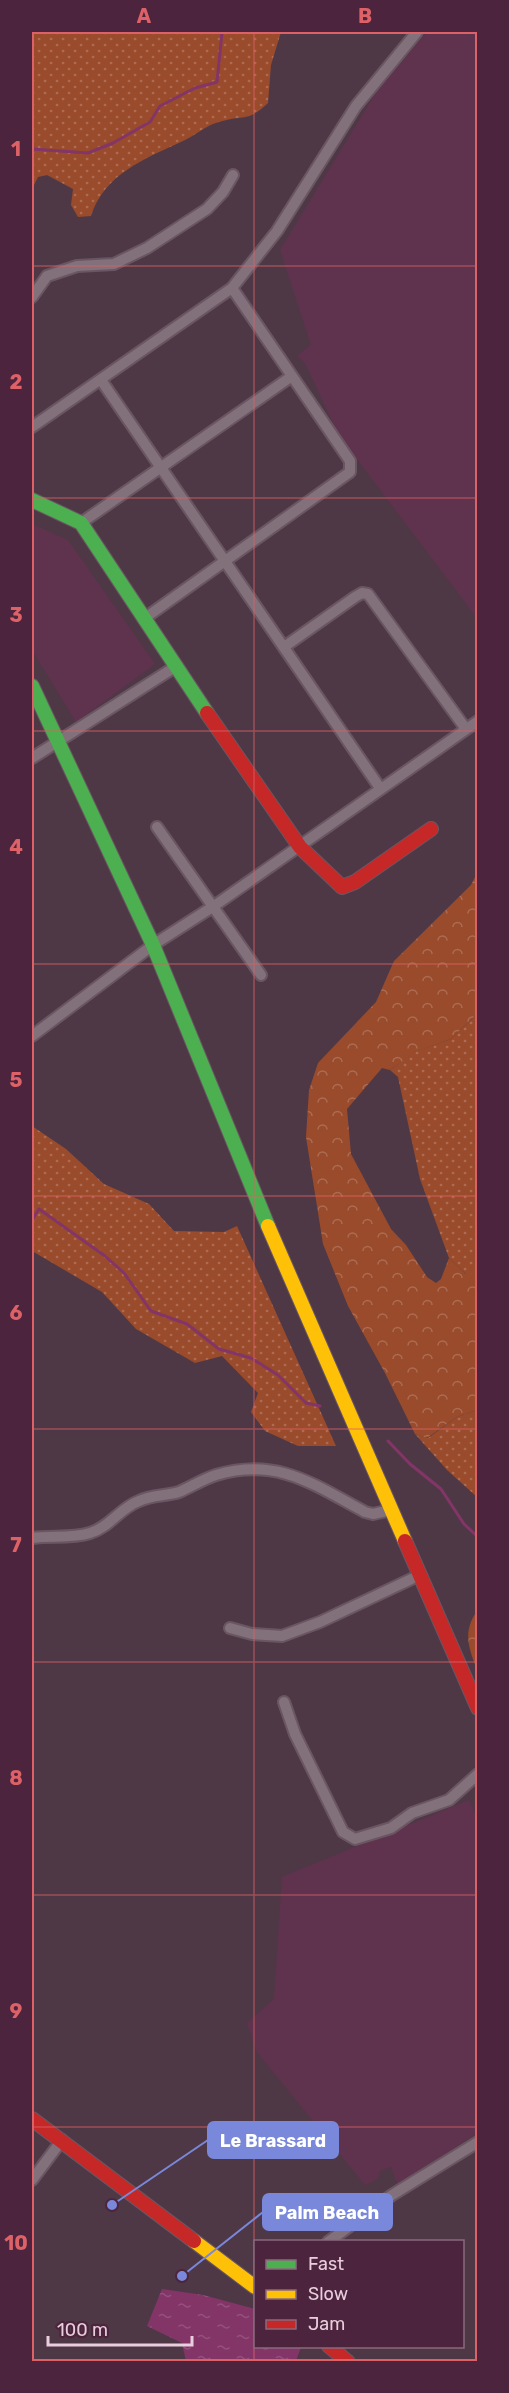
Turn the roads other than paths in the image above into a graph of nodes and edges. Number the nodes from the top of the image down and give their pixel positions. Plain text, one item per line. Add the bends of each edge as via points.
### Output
1 (417, 32) edge
2 (232, 175) dead end
3 (232, 288) junction
4 (32, 297) edge
5 (291, 376) junction
6 (101, 380) junction
7 (32, 427) edge
8 (160, 468) junction
9 (32, 500) edge
10 (81, 523) junction
11 (225, 562) junction
12 (145, 618) junction
13 (284, 647) junction
14 (175, 667) junction
15 (32, 686) edge
16 (477, 721) edge
17 (466, 729) junction
18 (59, 740) junction
19 (32, 758) edge
20 (380, 788) junction
21 (157, 827) dead end
22 (431, 830) dead end
23 (300, 847) junction
24 (214, 906) junction
25 (153, 945) junction
26 (261, 975) dead end
27 (32, 1036) edge
28 (391, 1510) junction
29 (32, 1538) edge
30 (420, 1575) junction
31 (230, 1628) dead end
32 (284, 1702) dead end
33 (477, 1708) edge
34 (477, 1774) edge
35 (32, 2119) edge
36 (62, 2140) junction
37 (477, 2142) edge
38 (32, 2180) edge
39 (329, 2240) edge
40 (254, 2286) edge
41 (332, 2348) edge
42 (348, 2361) edge

1 - 3 street via 356,106 277,231
2 - 4 street via 207,209 147,248 114,264 77,266 47,276
3 - 5 street
3 - 6 street
5 - 8 street
5 - 11 street via 350,461 350,472
6 - 7 street
6 - 8 street
8 - 10 street
8 - 11 street
9 - 10 main road
10 - 12 main road
11 - 12 street
11 - 13 street
12 - 14 main road
13 - 17 street via 355,597 368,594
13 - 20 street
14 - 18 street
14 - 23 main road
15 - 18 main road
16 - 17 street
17 - 20 street
18 - 19 street
18 - 25 main road
20 - 23 street
21 - 24 street
22 - 23 main road via 342,887
23 - 24 street
24 - 25 street
24 - 26 street
25 - 27 street
25 - 28 main road via 226,1128
28 - 29 street via 365,1512 305,1479 279,1470 255,1468 231,1471 179,1491 140,1500 93,1533
28 - 30 main road
30 - 31 street via 282,1636
30 - 33 main road
32 - 34 street via 295,1734 343,1832 355,1839 390,1828 412,1813 449,1800
35 - 36 main road
36 - 38 street
36 - 40 main road
37 - 39 street
41 - 42 main road

